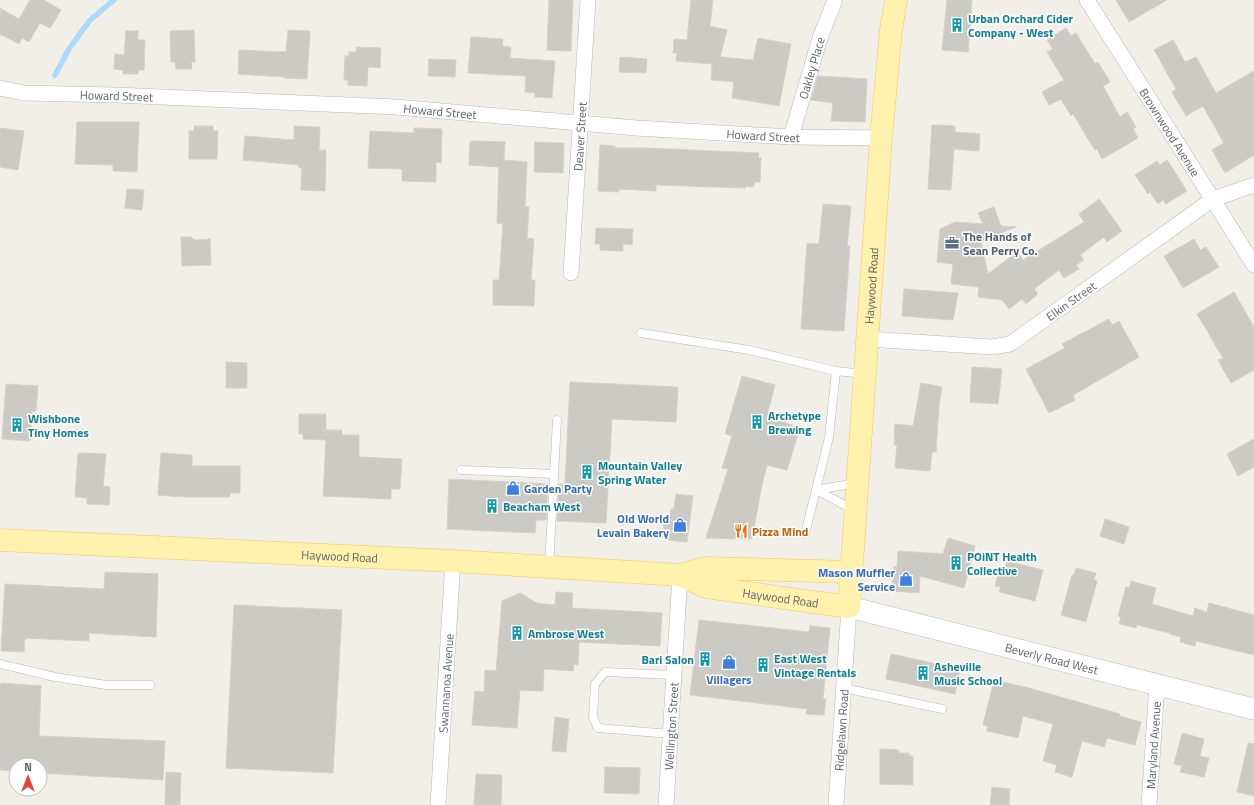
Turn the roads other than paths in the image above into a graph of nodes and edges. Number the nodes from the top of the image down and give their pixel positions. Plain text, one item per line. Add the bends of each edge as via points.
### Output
1 (588, 0) edge
2 (835, 0) edge
3 (896, 0) edge
4 (1087, 0) edge
5 (0, 88) edge
6 (580, 123) junction
7 (791, 137) junction
8 (880, 138) junction
9 (1254, 185) edge
10 (1213, 199) junction
11 (1254, 265) edge
12 (571, 273) dead end
13 (641, 333) dead end
14 (868, 339) junction
15 (836, 371) junction
16 (865, 374) junction
17 (557, 420) dead end
18 (461, 470) dead end
19 (554, 474) junction
20 (857, 482) junction
21 (816, 490) junction
22 (855, 511) junction
23 (805, 534) dead end
24 (0, 540) edge
25 (453, 561) junction
26 (549, 568) junction
27 (851, 572) junction
28 (680, 575) junction
29 (850, 607) junction
30 (0, 664) edge
31 (674, 676) junction
32 (1157, 684) junction
33 (150, 685) dead end
34 (844, 688) junction
35 (942, 709) dead end
36 (1254, 709) edge
37 (670, 734) junction
38 (438, 805) edge
39 (666, 805) edge
40 (836, 805) edge
41 (1149, 805) edge

1 - 6 street, Deaver Street
2 - 7 street, Oakley Place via 820,38
3 - 8 main road, Haywood Road
4 - 10 street, Brownwood Avenue
5 - 6 street, Howard Street via 24,92 396,107
6 - 7 street, Howard Street
6 - 12 street, Deaver Street
7 - 8 street, Howard Street
8 - 14 main road, Haywood Road
9 - 10 street, Elkin Street
10 - 11 street, Brownwood Avenue
10 - 14 street, Elkin Street via 1010,344 992,347
13 - 15 lane via 749,350
14 - 16 main road, Haywood Road
15 - 16 lane
15 - 21 lane via 829,437
16 - 20 main road, Haywood Road
17 - 19 lane
18 - 19 lane
19 - 26 lane
20 - 21 lane
20 - 22 main road, Haywood Road
21 - 22 lane
21 - 23 lane
22 - 27 main road, Haywood Road
24 - 25 main road, Haywood Road
25 - 26 main road, Haywood Road
25 - 38 street, Swannanoa Avenue
26 - 28 main road, Haywood Road
27 - 28 main road, Haywood Road via 705,568
27 - 29 main road, Haywood Road
28 - 29 main road, Haywood Road via 706,587
28 - 31 street, Wellington Street
29 - 32 street, Beverly Road West
29 - 34 street, Ridgelawn Road
30 - 33 lane via 106,686
31 - 37 street, Wellington Street
31 - 37 lane via 605,672 595,684 593,717 598,728
32 - 36 street, Beverly Road West
32 - 41 street, Maryland Avenue
34 - 35 lane
34 - 40 street, Ridgelawn Road
37 - 39 street, Wellington Street

